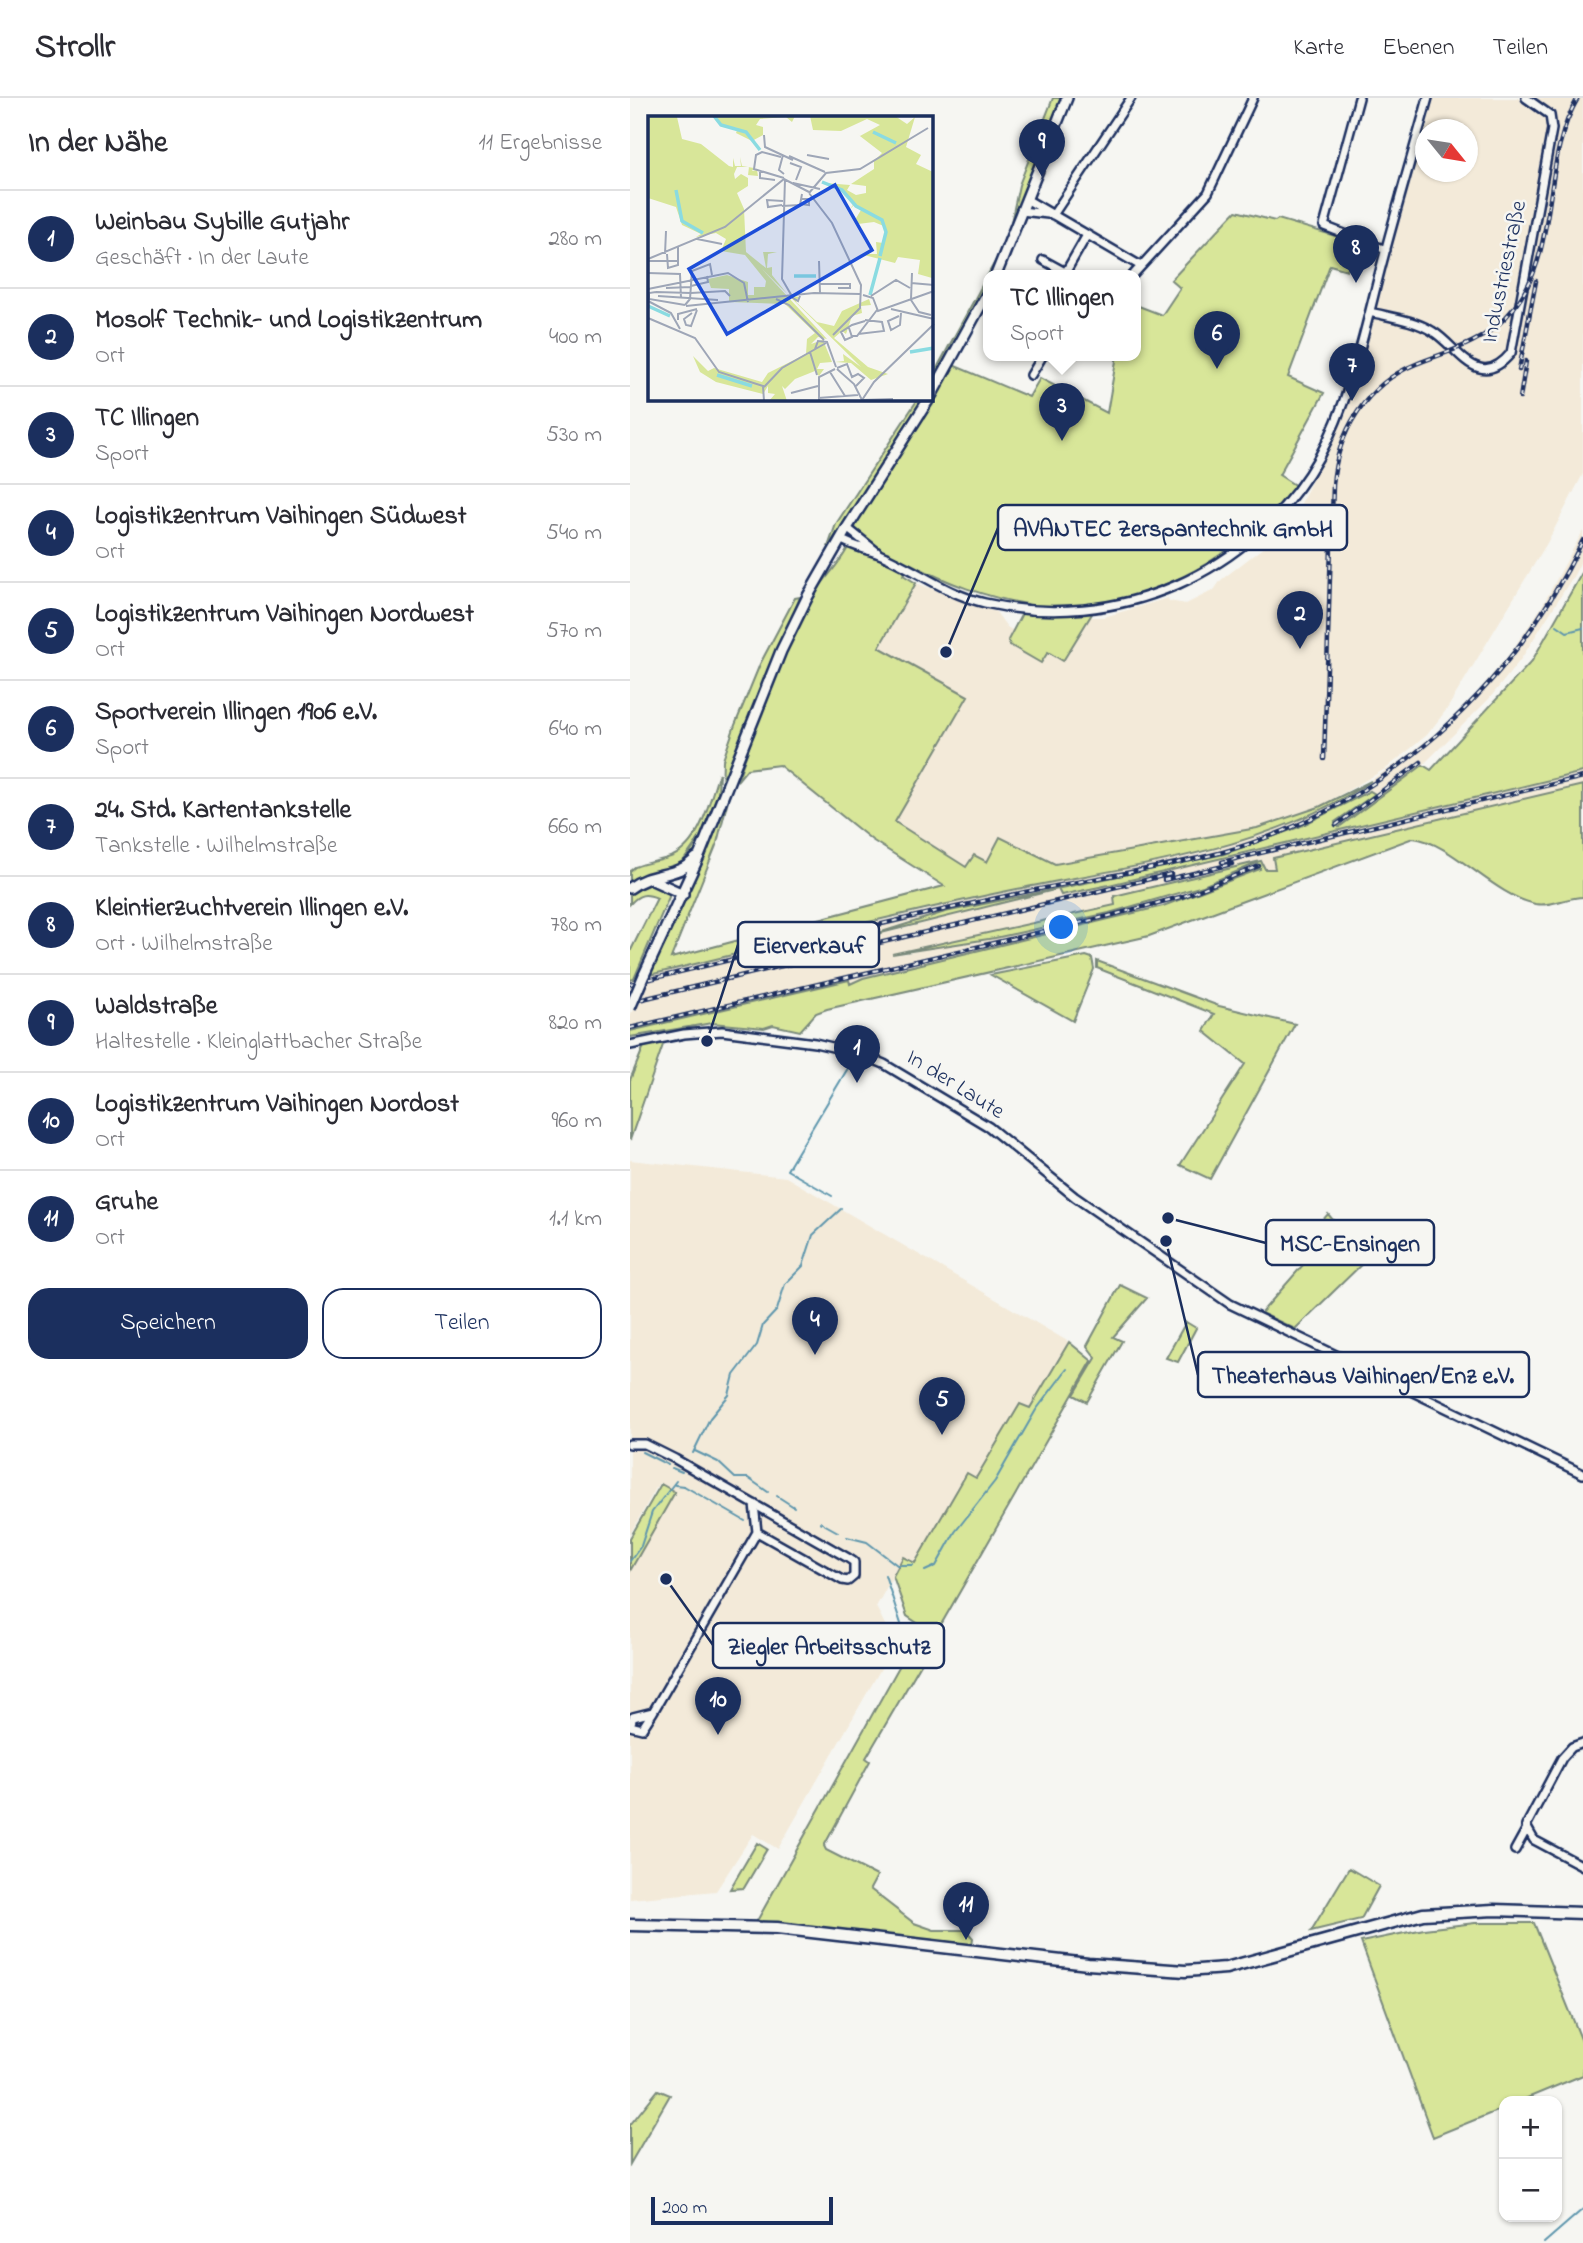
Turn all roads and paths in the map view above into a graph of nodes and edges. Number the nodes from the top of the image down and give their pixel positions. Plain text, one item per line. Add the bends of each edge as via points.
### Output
1 (1067, 98) edge
2 (1131, 98) edge
3 (1253, 98) edge
4 (1359, 98) edge
5 (1428, 98) edge
6 (1526, 98) edge
7 (1026, 199) junction
8 (1021, 211) junction
9 (1051, 215) junction
10 (1087, 235) junction
11 (1386, 250) junction
12 (1043, 260) dead end
13 (1139, 265) junction
14 (998, 270) edge
15 (1059, 270) edge
16 (1067, 270) edge
17 (1136, 270) edge
18 (983, 303) edge
19 (1370, 312) junction
20 (1039, 361) edge
21 (1031, 375) dead end
22 (933, 392) edge
23 (927, 401) edge
24 (847, 528) junction
25 (840, 539) junction
26 (880, 555) junction
27 (700, 854) junction
28 (669, 876) junction
29 (648, 878) junction
30 (630, 888) edge
31 (684, 891) junction
32 (630, 1008) edge
33 (630, 1045) edge
34 (630, 1444) edge
35 (1583, 1474) edge
36 (754, 1504) junction
37 (757, 1532) junction
38 (653, 1713) dead end
39 (1583, 1743) edge
40 (1526, 1830) junction
41 (1515, 1850) dead end
42 (1583, 1867) edge
43 (1583, 1913) edge
44 (630, 1925) edge

1 - 7 street
2 - 9 street
3 - 13 street via 1208,193
4 - 11 street via 1324,220 1326,229
5 - 11 street
6 - 19 street, Industriestraße via 1550,115 1552,122 1514,343 1504,361 1477,368 1433,331
7 - 8 street
7 - 9 street
8 - 9 street
8 - 14 street
9 - 10 street
10 - 13 street
10 - 16 street
11 - 19 street
12 - 15 street
13 - 17 street
18 - 22 street
19 - 26 street via 1331,432 1295,494 1265,528 1195,577 1117,605 1044,610 1001,606 960,595
20 - 21 street
23 - 24 street
24 - 25 street
24 - 26 street
25 - 26 street
25 - 27 street via 781,651
27 - 28 street
27 - 31 street
28 - 29 street
28 - 31 street
29 - 30 street
29 - 31 street
31 - 32 street, bridge
33 - 35 street, In der Laute via 722,1031 815,1043 858,1053 894,1069 989,1127 1074,1197 1241,1310
34 - 36 street via 645,1444
36 - 37 street
36 - 37 street via 854,1562 854,1576 842,1580
37 - 38 street
39 - 40 street via 1562,1758
40 - 41 street
40 - 42 street
43 - 44 main road via 1442,1912 1374,1926 1226,1968 1185,1971 777,1928

